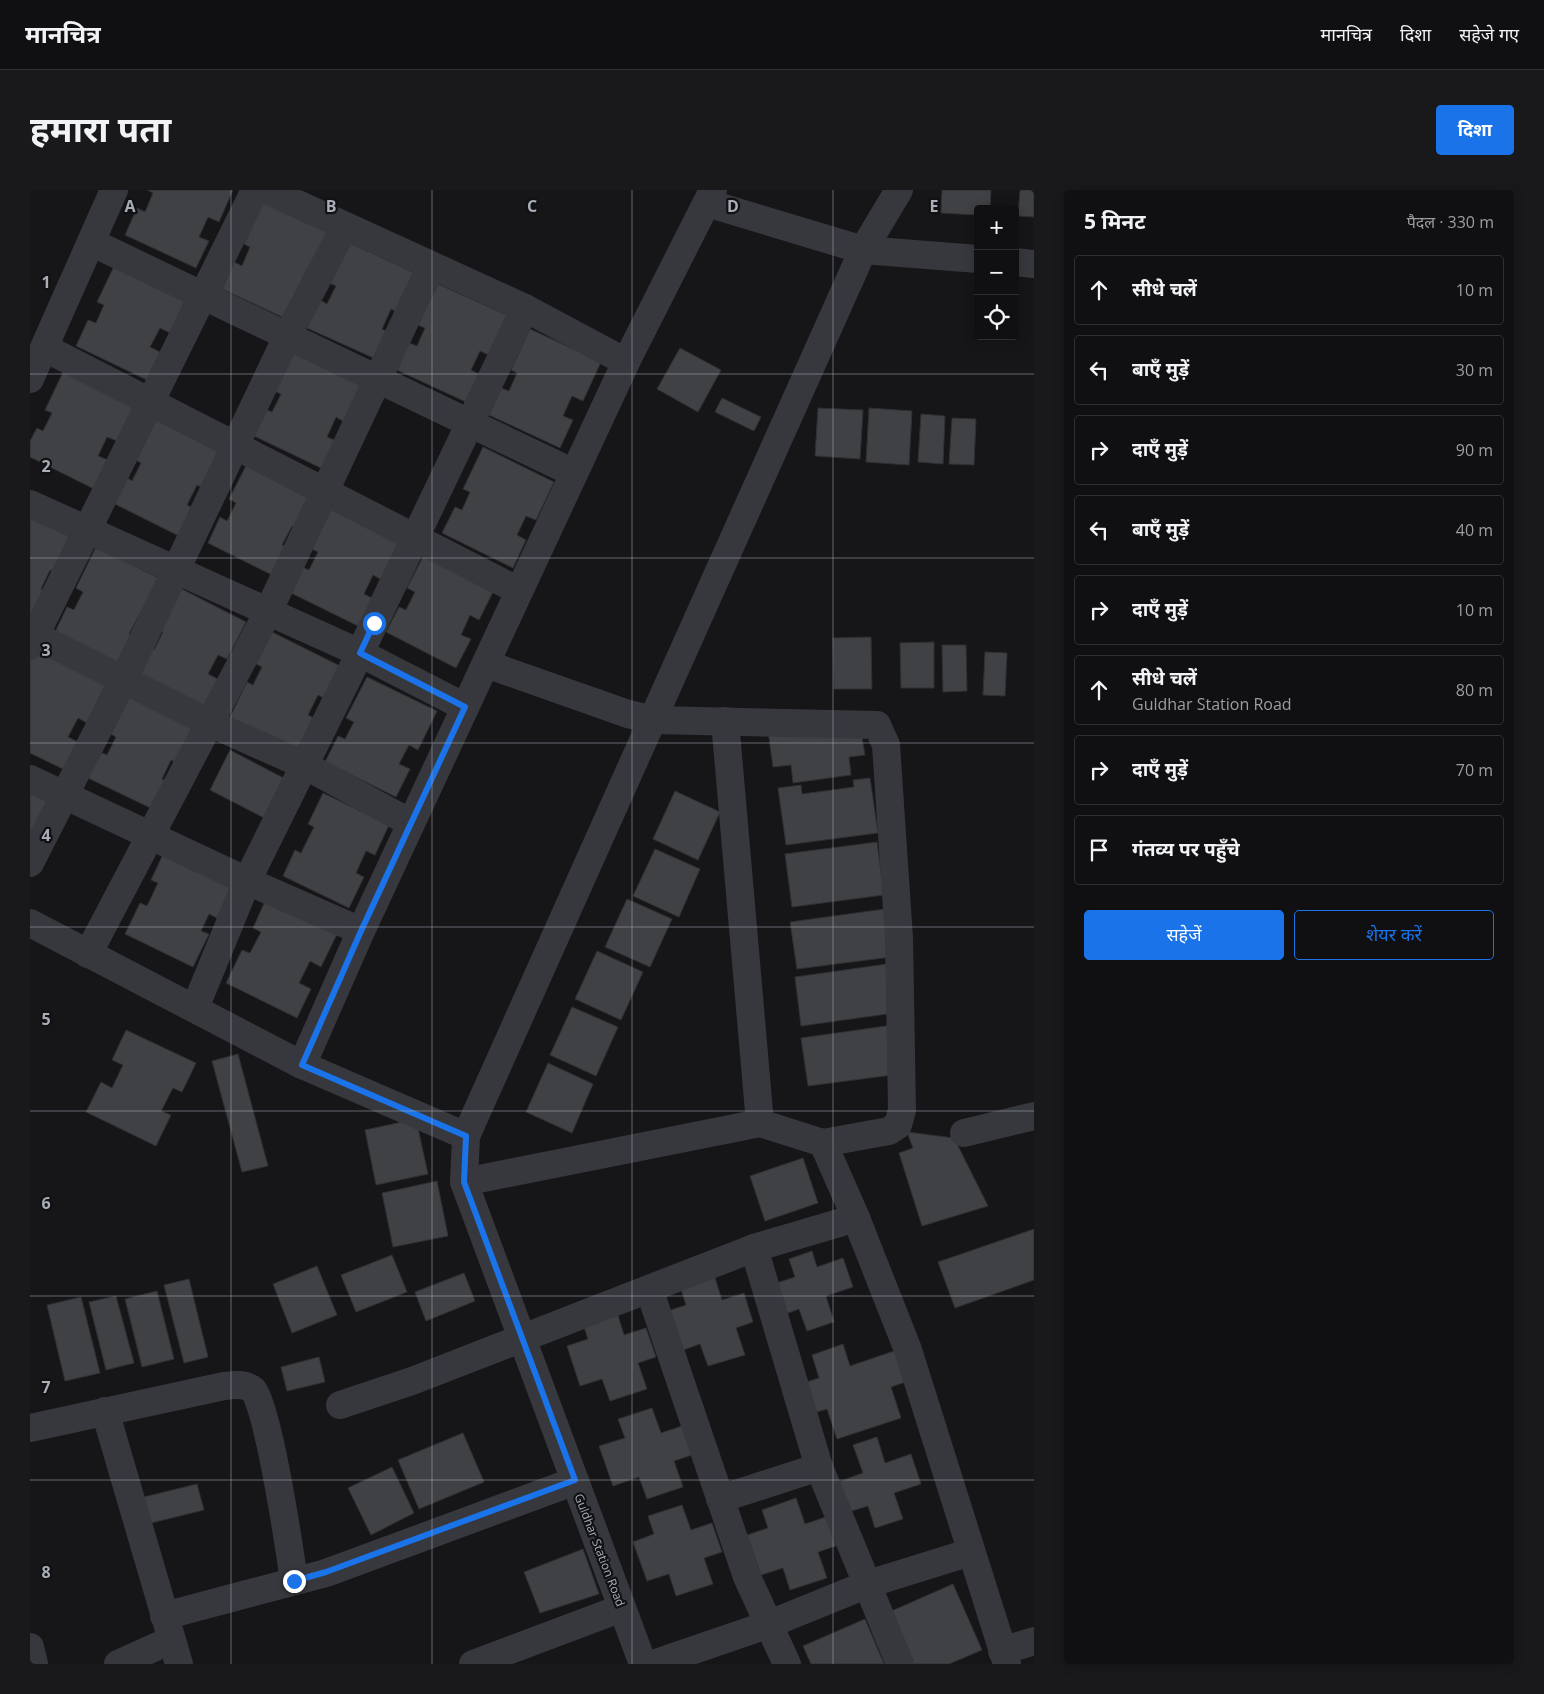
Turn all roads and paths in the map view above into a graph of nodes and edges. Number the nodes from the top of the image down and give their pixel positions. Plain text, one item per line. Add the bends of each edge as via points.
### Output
1 (114, 190) edge
2 (255, 190) edge
3 (267, 190) edge
4 (899, 190) edge
5 (710, 197) edge
6 (344, 226) junction
7 (91, 242) junction
8 (863, 250) junction
9 (974, 259) edge
10 (1019, 262) edge
11 (1034, 264) edge
12 (431, 266) junction
13 (202, 295) junction
14 (525, 308) junction
15 (289, 337) junction
16 (45, 348) junction
17 (626, 362) junction
18 (30, 379) edge
19 (379, 380) junction
20 (149, 401) junction
21 (470, 423) junction
22 (236, 446) junction
23 (574, 473) junction
24 (325, 491) junction
25 (30, 504) edge
26 (87, 530) junction
27 (414, 537) junction
28 (175, 569) junction
29 (519, 591) junction
30 (268, 612) junction
31 (32, 639) edge
32 (360, 653) junction
33 (486, 664) junction
34 (124, 678) junction
35 (465, 707) junction
36 (654, 720) junction
37 (725, 721) junction
38 (210, 723) junction
39 (304, 765) junction
40 (30, 778) edge
41 (65, 797) junction
42 (411, 823) junction
43 (150, 836) junction
44 (30, 863) edge
45 (247, 881) junction
46 (30, 923) edge
47 (361, 931) junction
48 (88, 954) junction
49 (195, 1008) junction
50 (302, 1065) junction
51 (1034, 1116) edge
52 (760, 1123) junction
53 (964, 1133) dead end
54 (466, 1136) junction
55 (823, 1143) junction
56 (464, 1182) junction
57 (856, 1218) junction
58 (754, 1248) junction
59 (648, 1289) junction
60 (521, 1337) junction
61 (340, 1405) dead end
62 (105, 1411) junction
63 (30, 1428) edge
64 (819, 1467) junction
65 (575, 1480) junction
66 (720, 1499) junction
67 (971, 1552) junction
68 (294, 1581) junction
69 (868, 1584) junction
70 (622, 1608) junction
71 (767, 1625) junction
72 (171, 1640) edge
73 (1034, 1641) edge
74 (30, 1647) edge
75 (1005, 1657) edge
76 (34, 1664) edge
77 (118, 1664) edge
78 (473, 1664) edge
79 (643, 1664) edge
80 (653, 1664) edge
81 (786, 1664) edge
82 (900, 1664) edge

1 - 7 street
2 - 13 street
3 - 6 street
4 - 8 street
5 - 8 street
5 - 17 street
6 - 12 street
6 - 15 street
7 - 13 street
7 - 16 street
8 - 9 street
8 - 36 street
10 - 11 street
12 - 14 street
12 - 19 street
13 - 15 street
13 - 20 street
14 - 17 street
14 - 21 street
15 - 19 street
15 - 22 street
16 - 18 street
16 - 20 street
17 - 23 street
19 - 21 street
19 - 24 street
20 - 22 street
20 - 26 street
21 - 23 street
21 - 27 street
22 - 24 street
22 - 28 street
23 - 29 street
24 - 27 street
24 - 30 street
25 - 26 street
26 - 28 street
26 - 31 street
27 - 29 street
27 - 32 street
28 - 30 street
28 - 34 street
29 - 33 street
30 - 32 street
30 - 38 street
31 - 34 street
32 - 35 street
32 - 39 street
33 - 35 street
33 - 36 street via 628,714
34 - 38 street
34 - 41 street
35 - 42 street
36 - 37 street
36 - 54 street
37 - 52 street
37 - 55 street via 868,723 877,725 886,745 899,938 901,1118 898,1125 889,1131
38 - 39 street
38 - 43 street
39 - 42 street
39 - 45 street
40 - 41 street
41 - 43 street
41 - 44 street
42 - 47 street
43 - 45 street
43 - 48 street
45 - 47 street
45 - 49 street
46 - 48 street
47 - 50 street
48 - 49 street
49 - 50 street
50 - 54 street
51 - 53 street
52 - 55 street
52 - 56 street
54 - 56 street
55 - 57 street
56 - 60 street, Guldhar Station Road
57 - 58 street
57 - 67 street via 908,1350
58 - 59 street
58 - 64 street
59 - 60 street
59 - 66 street
60 - 61 street
60 - 65 street, Guldhar Station Road
62 - 63 street
62 - 68 street via 224,1386 242,1385 252,1389 258,1396 264,1419
62 - 72 street
64 - 66 street
64 - 69 street
65 - 68 street
65 - 70 street, Guldhar Station Road
66 - 71 street
67 - 69 street
67 - 75 street
68 - 72 street
69 - 71 street
69 - 82 street
70 - 78 street
70 - 79 street, Guldhar Station Road
71 - 80 street
71 - 81 street
72 - 77 street
73 - 75 street
74 - 76 street

